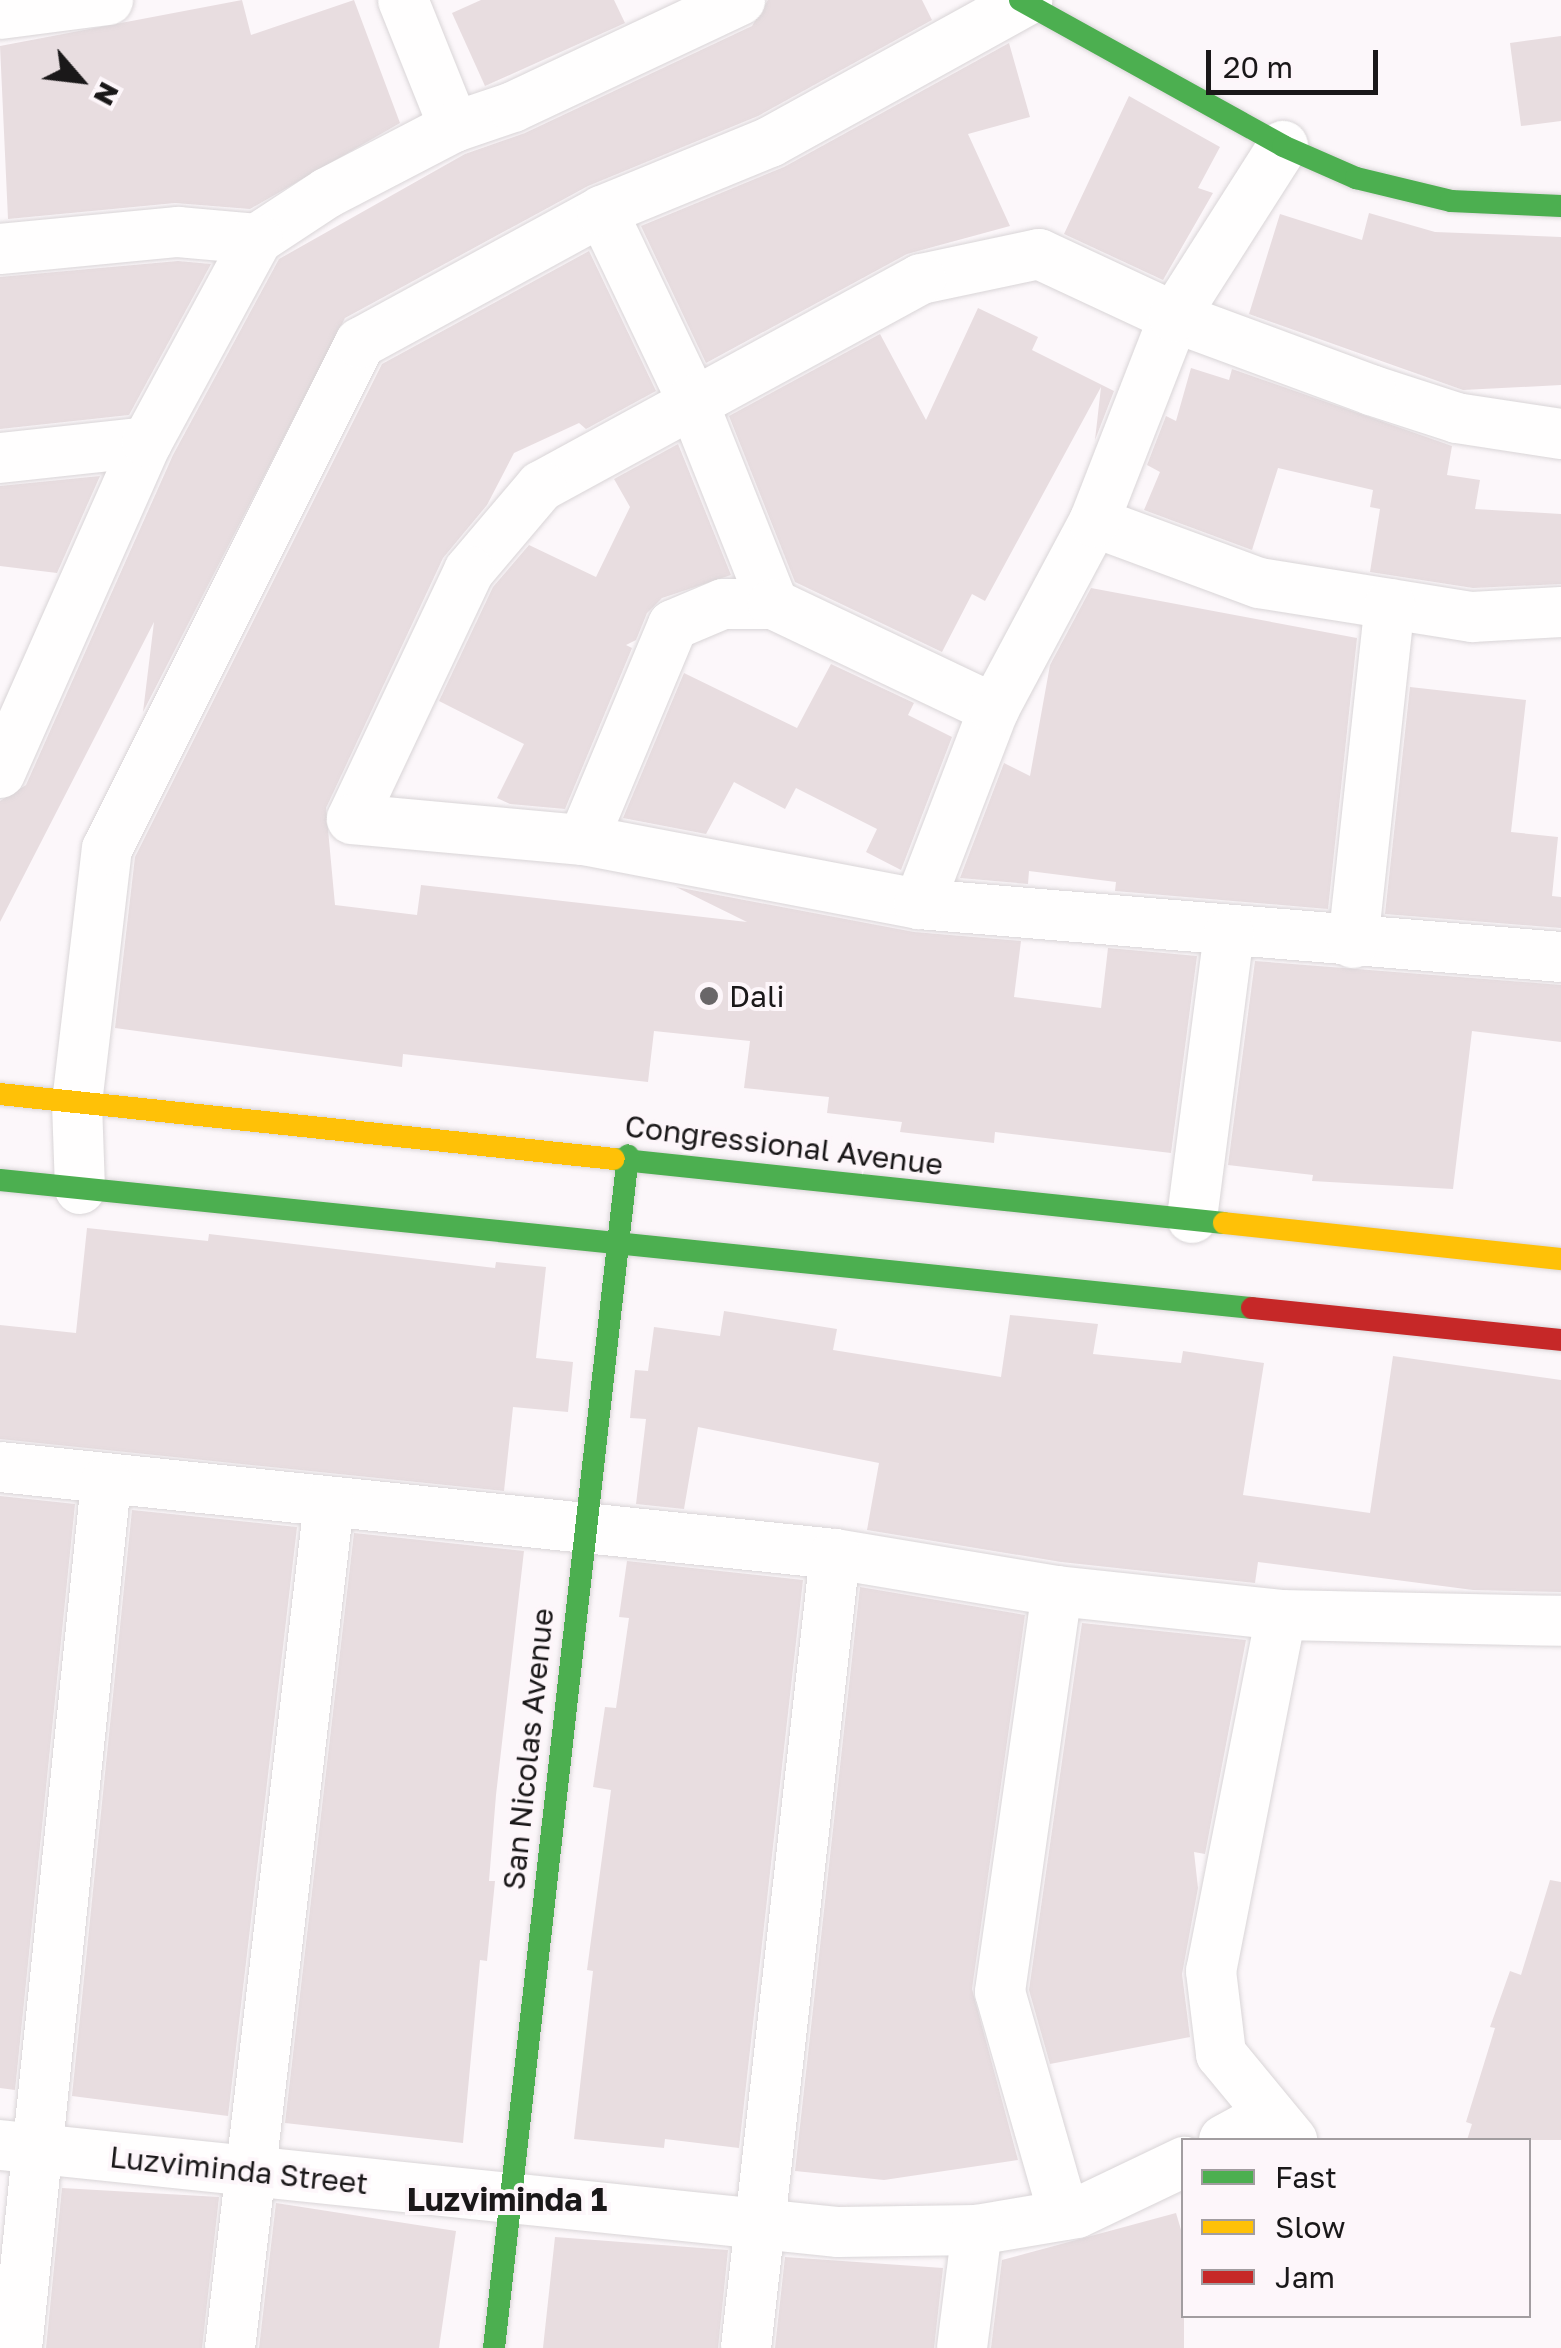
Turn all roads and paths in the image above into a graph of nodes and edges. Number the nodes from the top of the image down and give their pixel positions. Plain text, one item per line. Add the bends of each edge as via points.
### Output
1 (108, 0) edge
2 (402, 0) edge
3 (740, 0) edge
4 (1024, 1) edge
5 (0, 14) edge
6 (454, 127) junction
7 (1283, 146) junction
8 (1561, 206) edge
9 (602, 211) junction
10 (257, 240) junction
11 (0, 249) edge
12 (1174, 317) junction
13 (692, 400) junction
14 (1561, 434) edge
15 (147, 442) junction
16 (0, 458) edge
17 (1094, 522) junction
18 (774, 604) junction
19 (1390, 604) junction
20 (1561, 612) edge
21 (994, 709) junction
22 (0, 773) edge
23 (583, 840) junction
24 (918, 904) junction
25 (1230, 934) junction
26 (1353, 943) junction
27 (1561, 957) edge
28 (0, 1094) edge
29 (77, 1103) junction
30 (628, 1156) junction
31 (0, 1180) edge
32 (80, 1189) junction
33 (1192, 1218) junction
34 (616, 1243) junction
35 (1561, 1259) edge
36 (1561, 1340) edge
37 (0, 1467) edge
38 (106, 1482) junction
39 (329, 1502) junction
40 (582, 1529) junction
41 (835, 1554) junction
42 (1056, 1590) junction
43 (1282, 1615) junction
44 (1561, 1621) edge
45 (1280, 2128) edge
46 (1233, 2138) edge
47 (18, 2146) edge
48 (1181, 2163) edge
49 (248, 2170) junction
50 (510, 2198) junction
51 (1064, 2215) junction
52 (759, 2224) junction
53 (977, 2230) junction
54 (17, 2348) edge
55 (230, 2348) edge
56 (494, 2348) edge
57 (746, 2348) edge
58 (962, 2348) edge

1 - 5 street
2 - 6 street
3 - 6 street via 513,107
4 - 7 main road
4 - 9 street via 770,142
6 - 10 street via 327,193
7 - 8 main road via 1356,178 1451,201
7 - 12 street
9 - 13 street
9 - 29 street via 360,343 107,849
10 - 11 street via 178,232
10 - 15 street
12 - 13 street via 1039,254 922,279
12 - 14 street via 1457,418
12 - 17 street
13 - 18 street
13 - 23 street via 541,486 468,571 352,818
15 - 16 street
15 - 22 street
17 - 19 street via 1259,583
17 - 21 street
18 - 21 street
18 - 23 street via 723,604 673,625
19 - 20 street via 1472,617
19 - 26 street
21 - 24 street
23 - 24 street
24 - 25 street
25 - 26 street
25 - 33 street
26 - 27 street
28 - 29 main road, Congressional Avenue
29 - 30 main road, Congressional Avenue
29 - 32 street
30 - 33 main road, Congressional Avenue
30 - 34 main road, San Nicolas Avenue
31 - 32 main road
32 - 34 main road
33 - 35 main road, Congressional Avenue
34 - 36 main road
34 - 40 main road, San Nicolas Avenue
37 - 38 street
38 - 39 street
38 - 47 street
39 - 40 street
39 - 49 street
40 - 41 street
40 - 50 main road, San Nicolas Avenue
41 - 42 street
41 - 52 street
42 - 43 street
42 - 51 street via 1000,1992
43 - 44 street
43 - 45 street via 1211,1972 1221,2054
45 - 46 street
47 - 49 street, Luzviminda Street
47 - 54 street
48 - 51 street, Luzviminda Street
49 - 50 street, Luzviminda Street
49 - 55 street
50 - 52 street, Luzviminda Street
50 - 56 main road, San Nicolas Avenue
51 - 53 street, Luzviminda Street
52 - 53 street, Luzviminda Street via 838,2232
52 - 57 street
53 - 58 street

